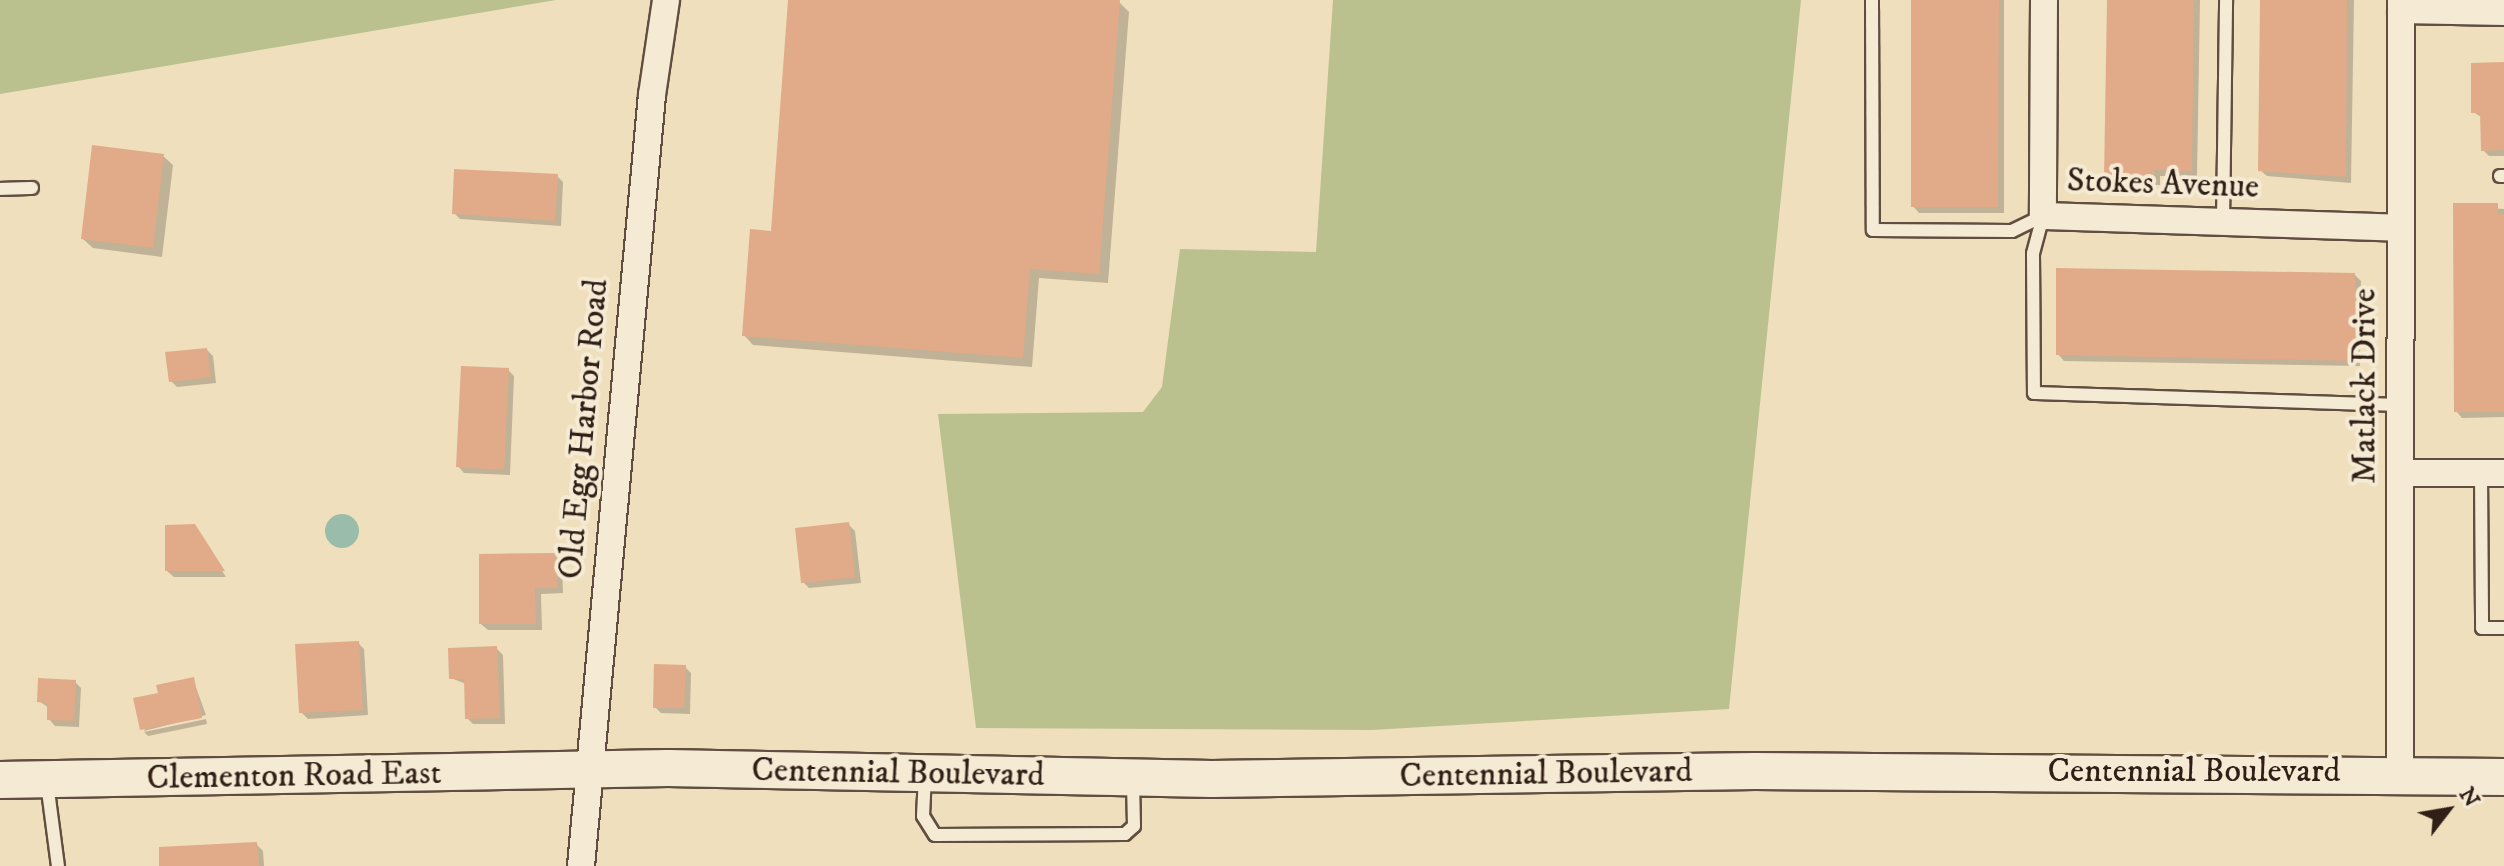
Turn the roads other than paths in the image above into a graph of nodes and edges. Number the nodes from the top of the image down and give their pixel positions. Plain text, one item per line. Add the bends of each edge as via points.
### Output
1 (666, 0) edge
2 (1872, 0) edge
3 (2044, 0) edge
4 (2226, 0) edge
5 (2401, 5) edge
6 (2504, 12) edge
7 (32, 188) dead end
8 (0, 189) edge
9 (2043, 216) junction
10 (2223, 222) junction
11 (2401, 228) junction
12 (2401, 405) junction
13 (2400, 473) junction
14 (2492, 473) edge
15 (2504, 628) edge
16 (589, 770) junction
17 (2400, 772) junction
18 (925, 773) junction
19 (1133, 777) junction
20 (2504, 777) edge
21 (0, 780) edge
22 (46, 780) junction
23 (58, 866) edge
24 (581, 866) edge

1 - 16 street, Old Egg Harbor Road via 650,111
2 - 9 lane via 1873,230 2012,231
3 - 9 street, Stokes Avenue
4 - 10 lane
5 - 6 street
5 - 11 street, Matlack Drive
7 - 8 lane
9 - 10 street, Stokes Avenue
9 - 12 lane via 2033,254 2034,393
10 - 11 street, Stokes Avenue
11 - 12 street, Matlack Drive
12 - 13 street, Matlack Drive
13 - 14 street
13 - 17 street, Matlack Drive
14 - 15 lane via 2482,628
16 - 18 main road, Centennial Boulevard
16 - 22 main road, Clementon Road East
16 - 24 street, Old Egg Harbor Road
17 - 19 main road, Centennial Boulevard
17 - 20 main road, Centennial Boulevard
18 - 19 main road, Centennial Boulevard
18 - 19 lane via 923,816 935,835 1125,834 1134,826
21 - 22 main road, Clementon Road East
22 - 23 lane

